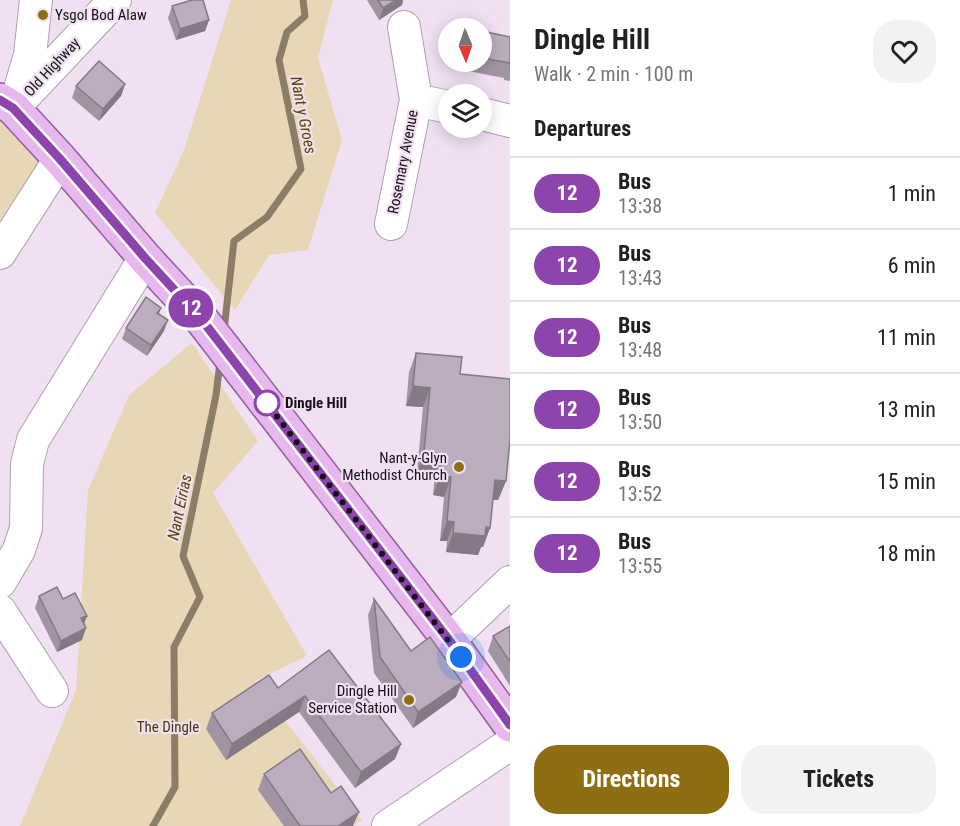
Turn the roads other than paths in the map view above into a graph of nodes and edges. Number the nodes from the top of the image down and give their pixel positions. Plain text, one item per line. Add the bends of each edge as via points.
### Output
1 (36, 0) edge
2 (116, 0) edge
3 (404, 27) dead end
4 (416, 100) junction
5 (7, 104) edge
6 (438, 105) edge
7 (492, 116) edge
8 (510, 121) edge
9 (60, 159) junction
10 (391, 224) dead end
11 (0, 253) edge
12 (145, 258) junction
13 (0, 582) edge
14 (510, 582) edge
15 (0, 611) edge
16 (449, 640) junction
17 (52, 691) dead end
18 (510, 725) edge
19 (510, 744) edge
20 (388, 826) edge

1 - 5 street via 30,55
2 - 5 street, Old Highway
3 - 4 street, Rosemary Avenue
4 - 6 street, Rosemary Avenue
4 - 10 street, Rosemary Avenue
5 - 9 main road
7 - 8 street
9 - 11 street
9 - 12 main road
12 - 13 street via 33,440 27,464 26,528 19,550
12 - 16 main road via 202,320
14 - 16 street
15 - 17 street
16 - 18 main road
19 - 20 street

